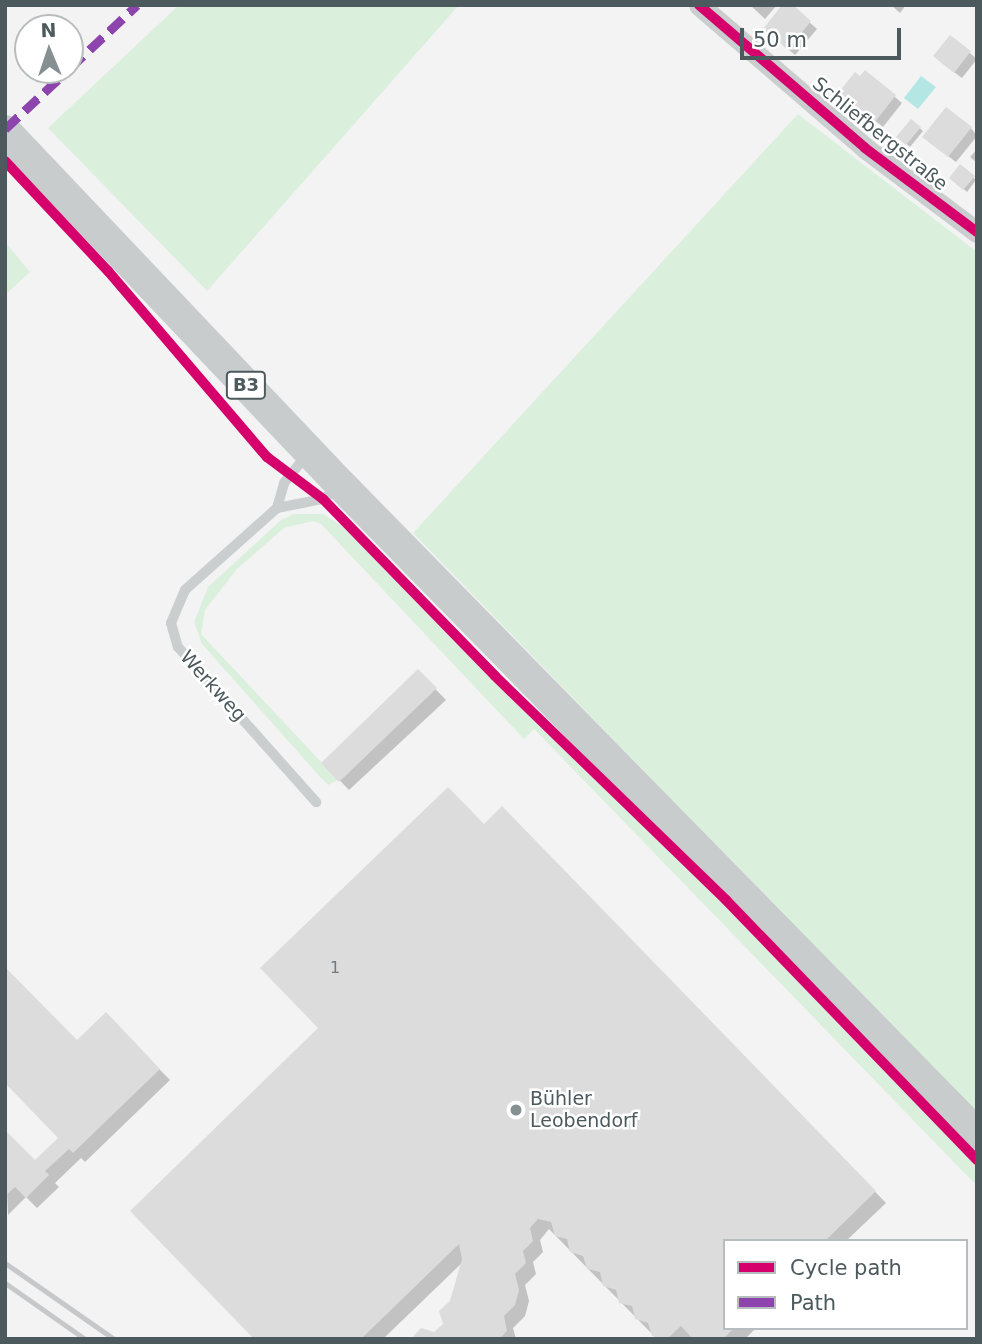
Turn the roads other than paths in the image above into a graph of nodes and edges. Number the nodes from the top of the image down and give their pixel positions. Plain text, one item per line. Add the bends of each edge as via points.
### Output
1 (699, 5) edge
2 (5, 131) edge
3 (977, 232) edge
4 (309, 452) junction
5 (342, 486) junction
6 (277, 508) junction
7 (316, 802) dead end
8 (977, 1134) edge

1 - 3 street, Schliefbergstraße via 865,148
2 - 4 main road, B3
4 - 5 main road, B3
4 - 6 lane via 284,483
5 - 6 lane via 323,499
5 - 8 main road, B3
6 - 7 lane, Werkweg via 185,590 171,623 178,647

